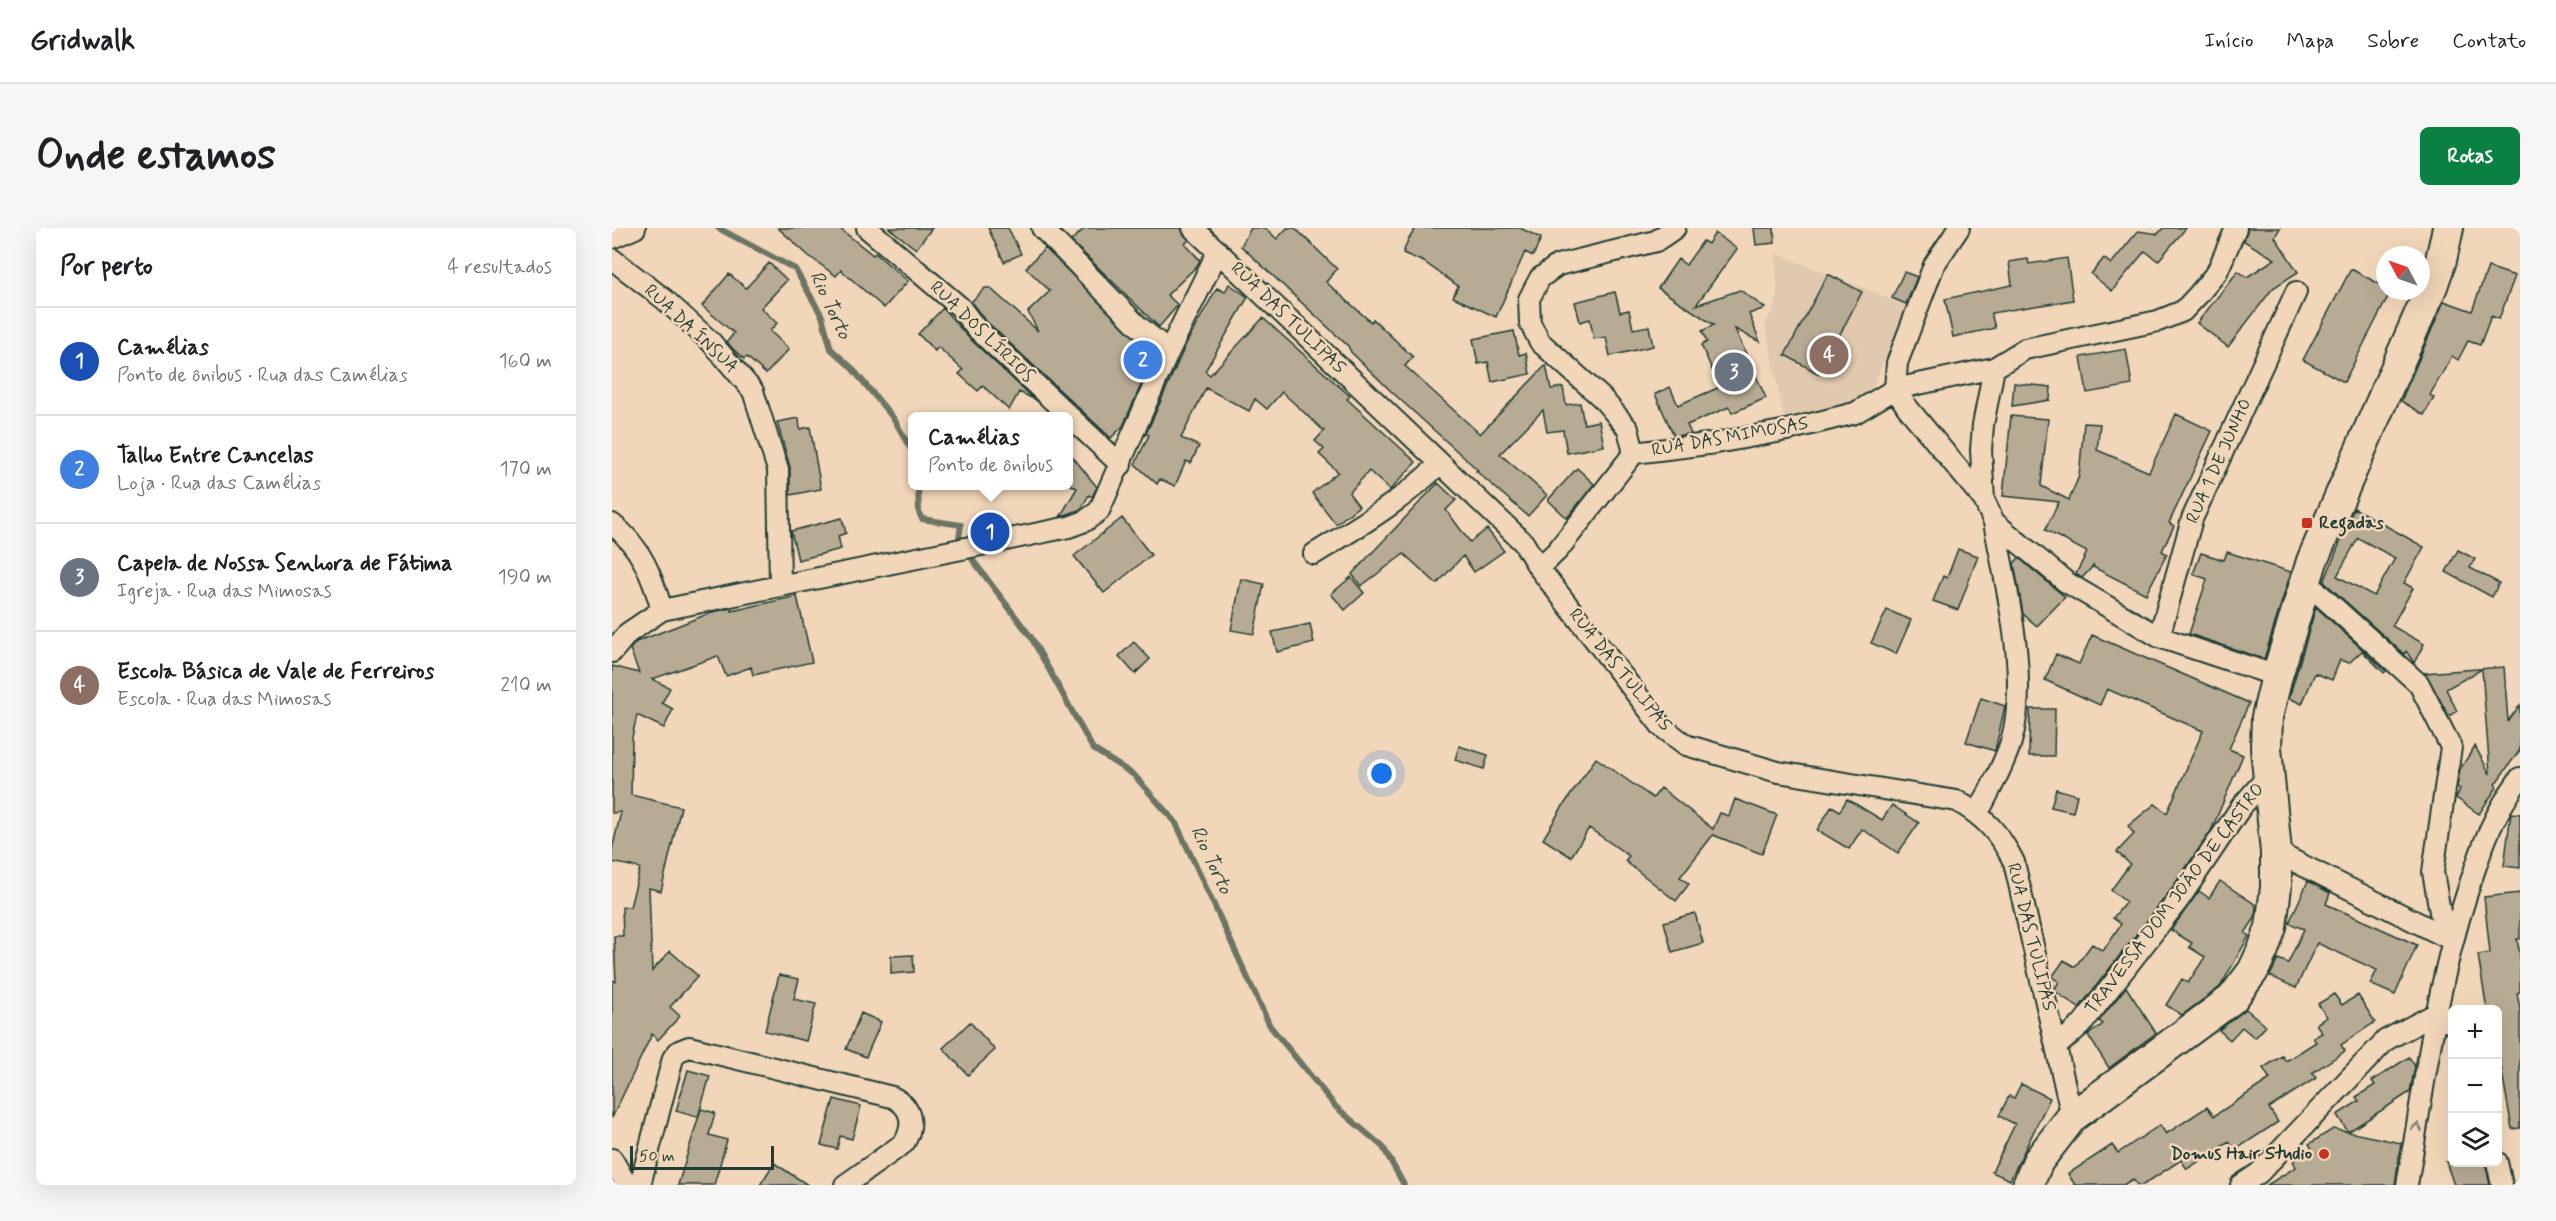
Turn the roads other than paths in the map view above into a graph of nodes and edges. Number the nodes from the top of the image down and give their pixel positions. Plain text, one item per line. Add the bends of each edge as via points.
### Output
1 (635, 228) edge
2 (867, 228) edge
3 (1042, 228) edge
4 (1193, 228) edge
5 (1676, 228) edge
6 (1959, 228) edge
7 (2236, 228) edge
8 (2448, 228) edge
9 (612, 238) edge
10 (1218, 251) junction
11 (612, 259) edge
12 (2296, 292) dead end
13 (1169, 351) junction
14 (1994, 368) junction
15 (1895, 388) junction
16 (1065, 412) edge
17 (1073, 420) edge
18 (1634, 453) junction
19 (1440, 463) junction
20 (1121, 465) junction
21 (1984, 500) junction
22 (1994, 522) junction
23 (612, 524) edge
24 (1314, 554) dead end
25 (1539, 568) junction
26 (2305, 581) junction
27 (780, 585) junction
28 (662, 610) junction
29 (2159, 637) junction
30 (612, 652) edge
31 (2277, 676) junction
32 (2267, 777) junction
33 (2520, 778) edge
34 (1978, 813) junction
35 (2276, 852) junction
36 (2452, 940) junction
37 (2445, 1018) edge
38 (2057, 1046) junction
39 (2072, 1117) junction
40 (612, 1159) edge
41 (2498, 1167) edge
42 (627, 1185) edge
43 (640, 1185) edge
44 (845, 1185) edge
45 (2028, 1185) edge
46 (2241, 1185) edge
47 (2407, 1185) edge
48 (2502, 1185) edge

1 - 9 street
2 - 16 street, RUA DOS LÍRIOS via 960,308
3 - 13 street via 1137,325
4 - 10 street, RUA DAS TULIPAS
5 - 18 street via 1656,241 1558,265 1540,278 1529,299 1530,322 1540,342 1602,398 1628,429
6 - 15 street via 1934,265 1916,309 1897,363
7 - 14 street via 2217,272 2183,311 2158,321 2025,349
8 - 26 main road via 2432,286
10 - 13 street
10 - 19 street, RUA DAS TULIPAS
11 - 27 street, RUA DA ÍNSUA via 664,298 727,358 753,391 778,470
12 - 29 street, RUA 1 DE JUNHO via 2192,519
13 - 20 street
14 - 15 street
14 - 21 street via 1981,450
15 - 18 street, RUA DAS MIMOSAS via 1855,413 1787,430
15 - 21 street via 1907,408
17 - 20 street, RUA DOS LÍRIOS
18 - 25 street, RUA DAS MIMOSAS via 1557,551
19 - 24 street via 1382,513
19 - 25 street, RUA DAS TULIPAS via 1523,542
20 - 27 street via 1099,511 1069,527
21 - 22 street
22 - 29 street via 2066,582
22 - 34 street via 2018,664 2018,704 2011,741
23 - 28 street via 633,543 644,561
25 - 34 street, RUA DAS TULIPAS via 1662,727 1686,745 1778,772 1957,801
26 - 31 main road
26 - 36 street via 2419,684 2451,747 2433,872 2440,912
27 - 28 street
28 - 30 street via 628,633
29 - 31 street
31 - 32 main road via 2267,717
32 - 35 main road
32 - 38 street, TRAVESSA DOM JOÃO DE CASTRO via 2241,807 2180,898 2082,1023
33 - 36 street via 2487,831
34 - 38 street, RUA DAS TULIPAS via 2001,838 2014,862
35 - 36 street
35 - 39 main road via 2271,927 2253,971 2232,999
36 - 37 street
37 - 46 street via 2386,1040 2259,1173
47 -> 37 street
38 - 39 street, RUA DAS TULIPAS
39 - 45 main road via 2038,1161
40 - 42 street
41 - 48 street
43 - 44 street via 673,1058 689,1047 902,1102 911,1120 904,1143

